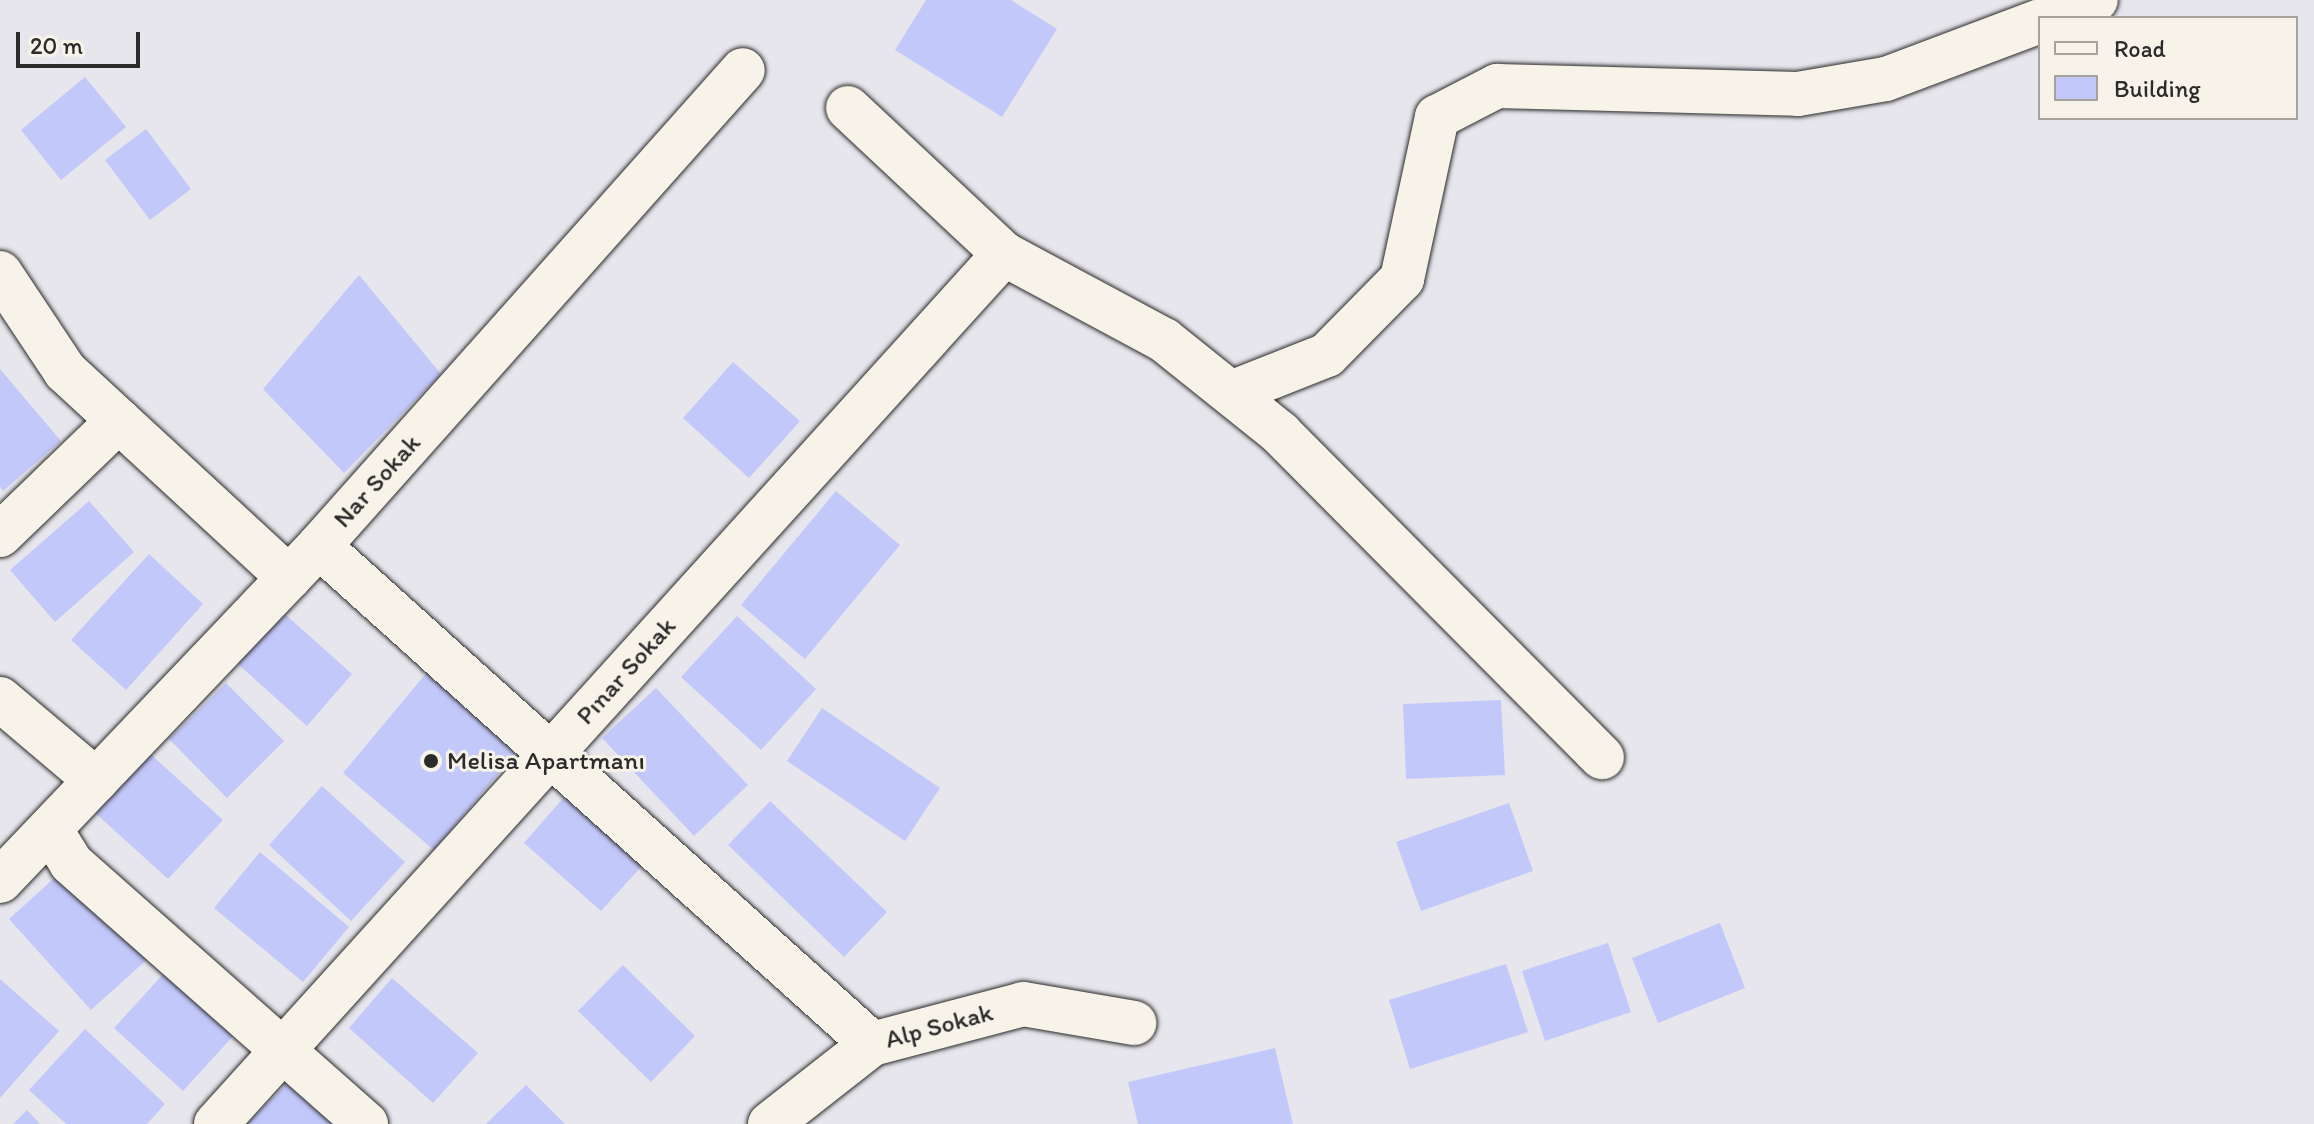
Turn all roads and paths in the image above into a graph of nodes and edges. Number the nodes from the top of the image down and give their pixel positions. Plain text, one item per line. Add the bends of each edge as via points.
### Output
1 (2096, 0) edge
2 (2053, 16) edge
3 (2038, 22) edge
4 (743, 70) dead end
5 (848, 108) dead end
6 (1004, 254) junction
7 (0, 273) edge
8 (1231, 393) junction
9 (119, 420) junction
10 (0, 535) edge
11 (319, 546) junction
12 (289, 578) junction
13 (0, 699) edge
14 (551, 754) junction
15 (1602, 757) dead end
16 (96, 780) junction
17 (50, 829) junction
18 (0, 881) edge
19 (1134, 1023) dead end
20 (872, 1044) junction
21 (284, 1048) junction
22 (216, 1124) edge
23 (366, 1124) edge
24 (770, 1124) edge

1 - 2 street
3 - 8 street via 1886,79 1798,94 1497,86 1437,117 1402,279 1327,355
4 - 11 street, Nar Sokak
5 - 6 street
6 - 8 street via 1164,340
6 - 14 street, Pınar Sokak
7 - 9 street via 65,371
8 - 15 street via 1280,433
9 - 10 street
9 - 12 street
11 - 12 street, Nar Sokak
11 - 14 street
12 - 16 street, Nar Sokak
13 - 16 street
14 - 20 street
14 - 21 street, Pınar Sokak
16 - 17 street, Nar Sokak
17 - 18 street, Nar Sokak
17 - 21 street via 71,863
19 - 20 street, Alp Sokak via 1023,1004
20 - 24 street, Alp Sokak
21 - 22 street, Pınar Sokak
21 - 23 street

